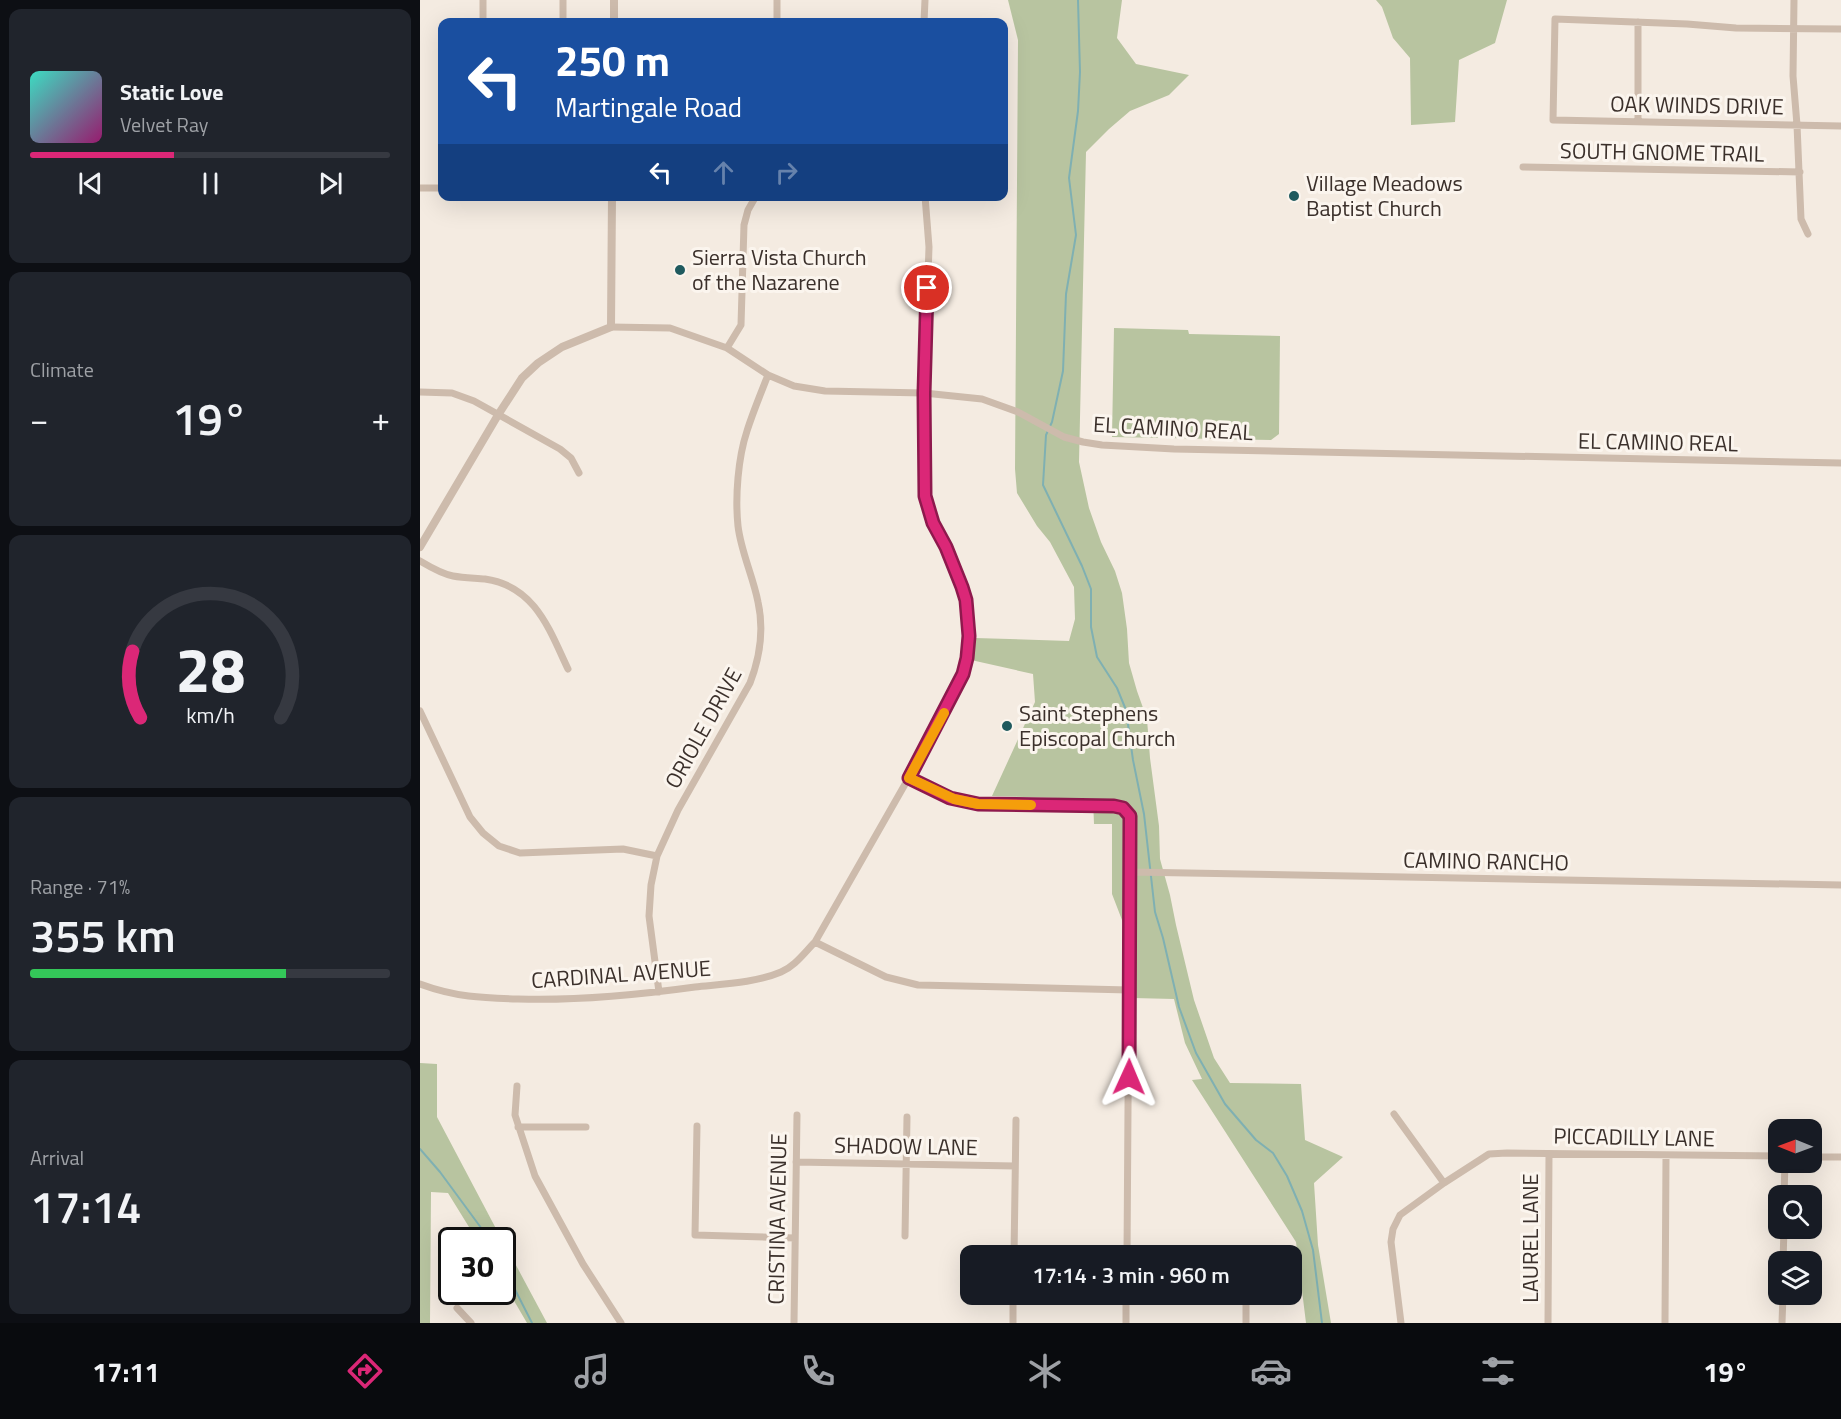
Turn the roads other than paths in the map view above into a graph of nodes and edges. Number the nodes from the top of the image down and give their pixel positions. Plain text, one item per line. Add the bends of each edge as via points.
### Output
1 (483, 0) edge
2 (563, 0) edge
3 (614, 0) edge
4 (777, 0) edge
5 (925, 0) edge
6 (1794, 0) edge
7 (483, 18) edge
8 (563, 18) edge
9 (614, 18) edge
10 (777, 18) edge
11 (924, 18) edge
12 (1638, 22) junction
13 (1793, 29) junction
14 (1841, 29) edge
15 (1638, 121) junction
16 (1797, 125) junction
17 (1841, 126) edge
18 (1523, 167) dead end
19 (1800, 172) junction
20 (420, 188) edge
21 (438, 188) edge
22 (612, 201) edge
23 (753, 201) edge
24 (924, 201) edge
25 (1808, 234) dead end
26 (611, 327) junction
27 (727, 348) junction
28 (768, 375) junction
29 (420, 393) edge
30 (924, 393) junction
31 (498, 414) junction
32 (1841, 464) edge
33 (579, 473) dead end
34 (420, 547) edge
35 (420, 561) edge
36 (568, 669) dead end
37 (420, 711) edge
38 (909, 778) junction
39 (657, 856) junction
40 (1131, 872) junction
41 (1841, 885) edge
42 (815, 942) junction
43 (420, 984) edge
44 (1129, 990) junction
45 (659, 992) junction
46 (517, 1086) dead end
47 (1394, 1114) dead end
48 (797, 1115) dead end
49 (907, 1117) dead end
50 (1016, 1120) dead end
51 (698, 1126) dead end
52 (518, 1127) junction
53 (586, 1127) dead end
54 (1549, 1154) junction
55 (1666, 1156) junction
56 (1768, 1156) edge
57 (1822, 1157) edge
58 (1841, 1157) edge
59 (796, 1162) junction
60 (907, 1164) junction
61 (1015, 1166) junction
62 (1444, 1183) junction
63 (905, 1236) dead end
64 (795, 1238) junction
65 (1014, 1245) edge
66 (1126, 1245) edge
67 (1013, 1305) edge
68 (1126, 1305) edge
69 (1246, 1305) edge
70 (1783, 1305) edge
71 (457, 1308) dead end
72 (471, 1323) edge
73 (621, 1323) edge
74 (794, 1323) edge
75 (1013, 1323) edge
76 (1125, 1323) edge
77 (1246, 1323) edge
78 (1401, 1323) edge
79 (1548, 1323) edge
80 (1665, 1323) edge
81 (1782, 1323) edge

1 - 7 street
2 - 8 street
3 - 9 street
4 - 10 street
5 - 11 street
6 - 13 street
12 - 13 street
12 - 15 street
12 - 15 street, OAK WINDS DRIVE via 1555,20 1553,120
13 - 14 street
13 - 16 street
15 - 16 street, OAK WINDS DRIVE
16 - 17 street, OAK WINDS DRIVE
16 - 19 street
18 - 19 street, SOUTH GNOME TRAIL
19 - 25 street via 1801,219
20 - 21 street
22 - 26 street
23 - 27 street via 744,225 741,325
24 - 30 street, CARDINAL AVENUE via 929,247
26 - 27 street, EL CAMINO REAL via 670,328
26 - 31 street, EL CAMINO REAL via 562,347 538,363 522,378
27 - 28 street, EL CAMINO REAL
28 - 30 street, EL CAMINO REAL via 794,386 825,391
28 - 39 street, ORIOLE DRIVE via 746,433 737,492 741,544 758,602 758,663
29 - 31 street via 452,393
30 - 32 street, EL CAMINO REAL via 982,399 1018,412 1064,437 1102,445
30 - 38 street, CARDINAL AVENUE via 925,496 962,587 969,636 963,674
31 - 33 street via 560,449 571,458
31 - 34 street, EL CAMINO REAL
35 - 36 street via 451,576 507,584 526,597 543,616
37 - 39 street via 470,817 498,846 520,853 623,849
38 - 40 street via 950,798 978,804 1123,808 1130,816
38 - 42 street, CARDINAL AVENUE
39 - 45 street, ORIOLE DRIVE via 650,916
40 - 41 street, CAMINO RANCHO
40 - 44 street
42 - 44 street via 886,976 918,985
42 - 45 street, CARDINAL AVENUE via 793,965 772,975
43 - 45 street, CARDINAL AVENUE via 443,993 496,999 560,1000
44 - 66 street
46 - 52 street
47 - 62 street
48 - 59 street, CRISTINA AVENUE
49 - 60 street
50 - 61 street
51 - 64 street via 694,1235
52 - 53 street
52 - 73 street via 535,1176 583,1264
54 - 55 street, PICCADILLY LANE
54 - 62 street, PICCADILLY LANE via 1489,1154
54 - 79 street, LAUREL LANE
55 - 56 street, PICCADILLY LANE
55 - 80 street
57 - 58 street
59 - 60 street, SHADOW LANE
59 - 64 street, CRISTINA AVENUE
60 - 61 street, SHADOW LANE
60 - 63 street
61 - 65 street
62 - 78 street via 1400,1215 1393,1229 1391,1242
64 - 74 street, CRISTINA AVENUE
67 - 75 street
68 - 76 street
69 - 77 street
70 - 81 street
71 - 72 street

